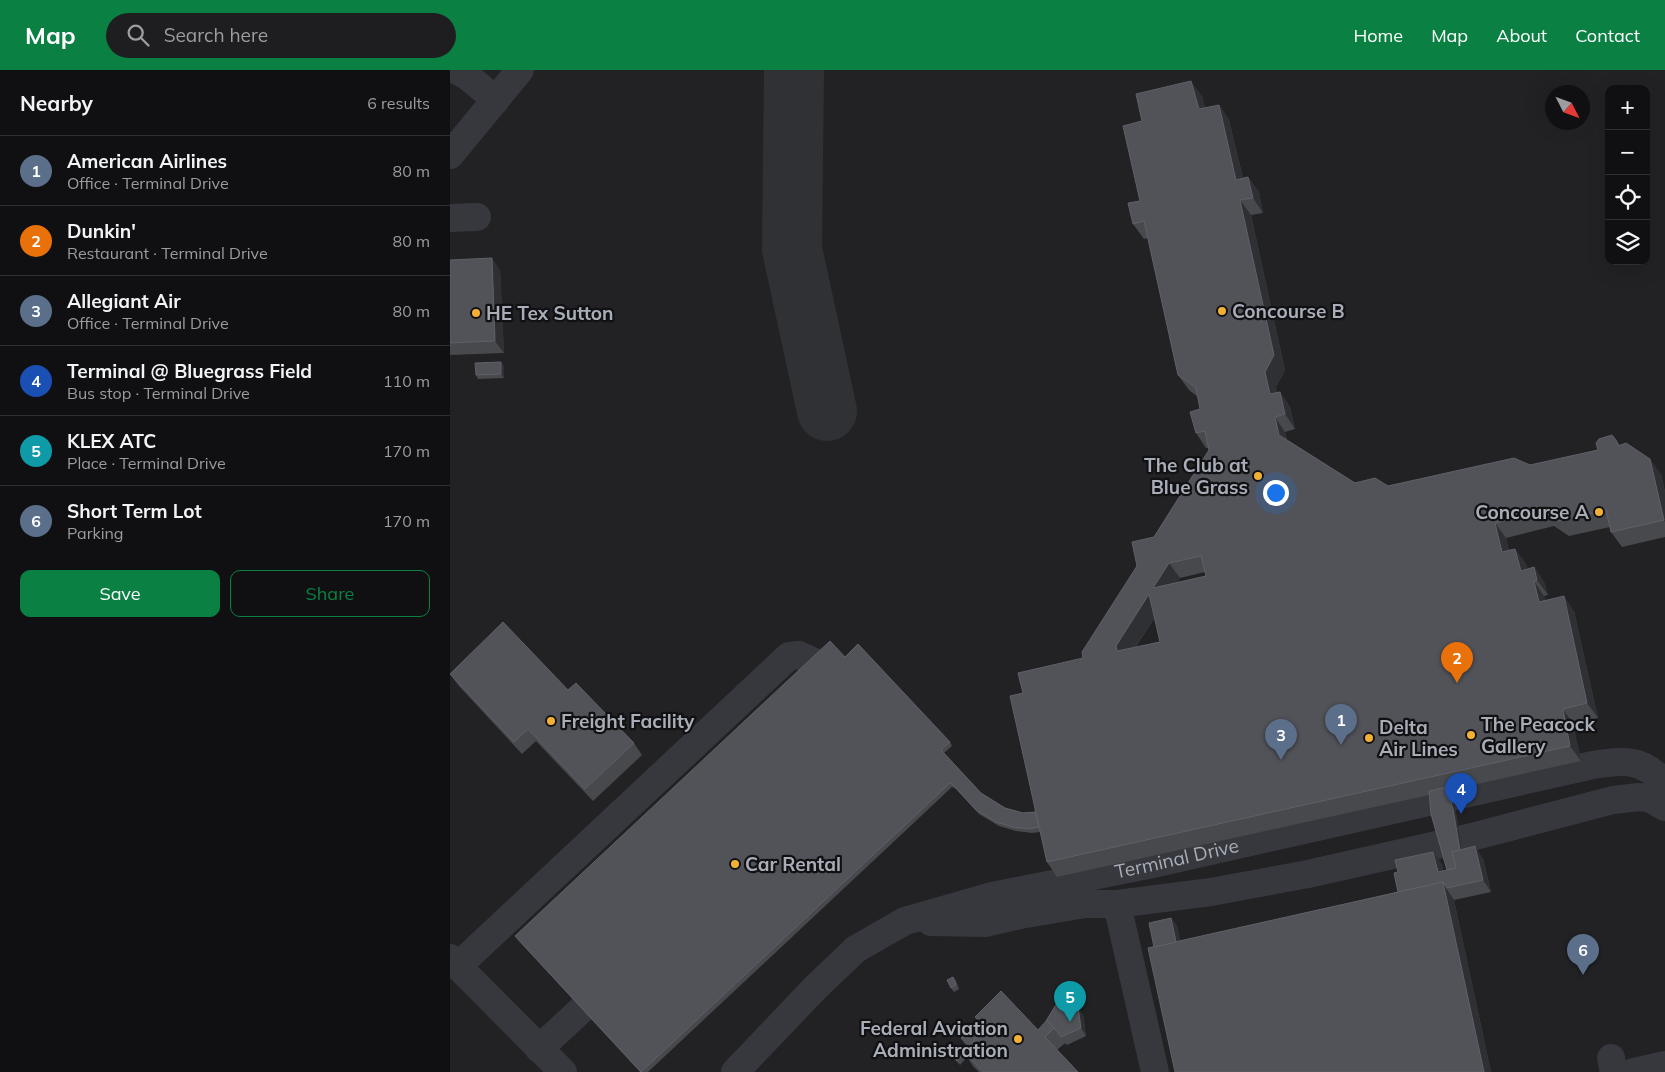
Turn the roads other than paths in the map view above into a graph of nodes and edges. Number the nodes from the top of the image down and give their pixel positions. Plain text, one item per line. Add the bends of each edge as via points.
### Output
1 (456, 70) edge
2 (493, 70) edge
3 (520, 70) edge
4 (496, 100) junction
5 (450, 155) edge
6 (477, 217) dead end
7 (450, 218) edge
8 (814, 662) edge
9 (1665, 784) edge
10 (1665, 807) edge
11 (1117, 904) junction
12 (905, 921) junction
13 (454, 962) edge
14 (582, 1009) edge
15 (539, 1049) junction
16 (1665, 1065) edge
17 (1620, 1067) edge
18 (563, 1072) edge
19 (735, 1072) edge
20 (1155, 1072) edge

1 - 4 street
2 - 4 street
3 - 4 street
4 - 5 street
6 - 7 street
8 - 13 street via 799,655 789,656
9 - 12 street, Terminal Drive via 1654,773 1632,762 1593,765 1166,861 992,896
10 - 11 street via 1649,798 1613,800 1468,838 1308,874 1211,892
11 - 12 street via 1084,904 985,923
11 - 20 street
12 - 19 street, Terminal Drive via 856,949
13 - 15 street
14 - 15 street
15 - 18 street
16 - 17 street

